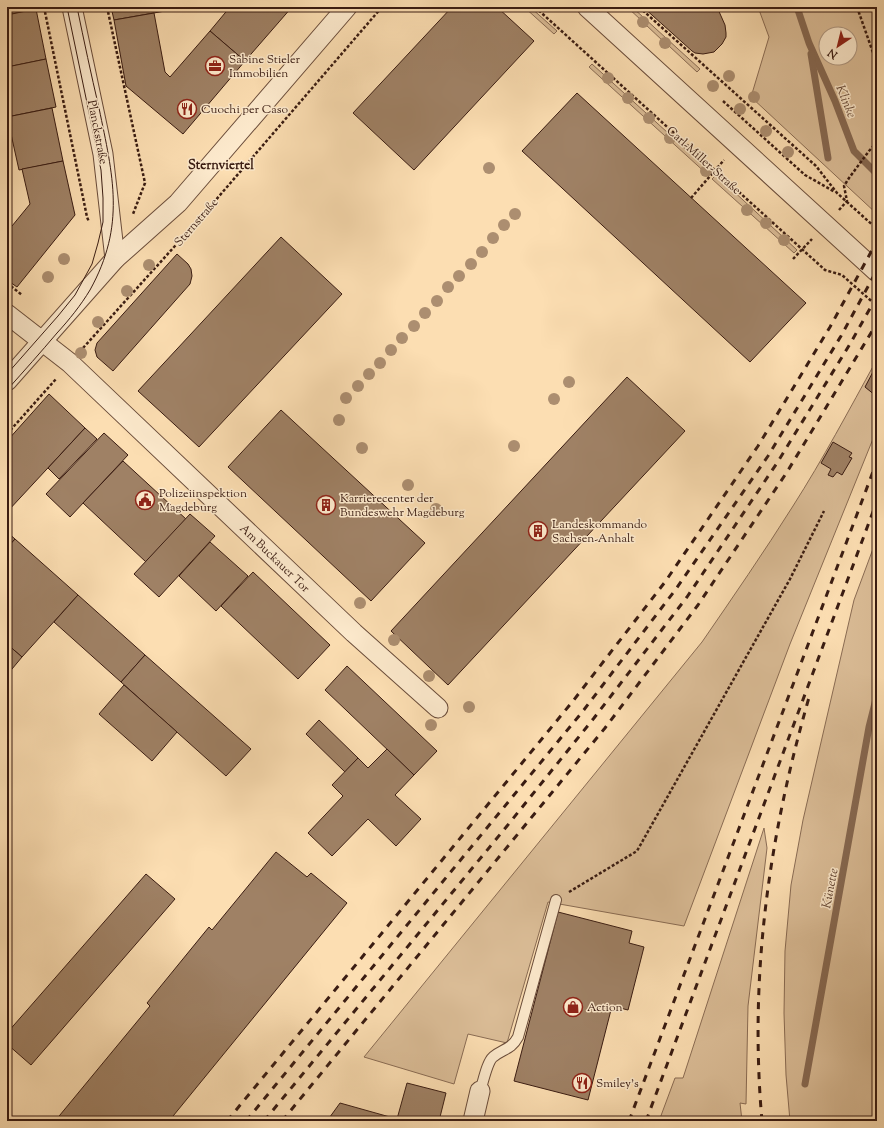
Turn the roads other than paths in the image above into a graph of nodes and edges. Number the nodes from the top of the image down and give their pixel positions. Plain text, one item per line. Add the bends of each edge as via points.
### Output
1 (72, 7) edge
2 (347, 7) edge
3 (587, 7) edge
4 (115, 259) junction
5 (877, 272) edge
6 (7, 314) edge
7 (43, 342) junction
8 (7, 381) edge
9 (438, 708) dead end
10 (556, 900) road end
11 (480, 1091) joint
12 (473, 1121) edge

1 - 4 street, Planckstraße via 103,154
2 - 4 street via 178,203
3 - 5 street
4 - 7 street
6 - 7 street, Am Buckauer Tor
7 - 8 street
7 - 9 street, Am Buckauer Tor via 70,363 354,633
10 - 11 lane via 518,1037 511,1046 490,1060
11 - 12 street

